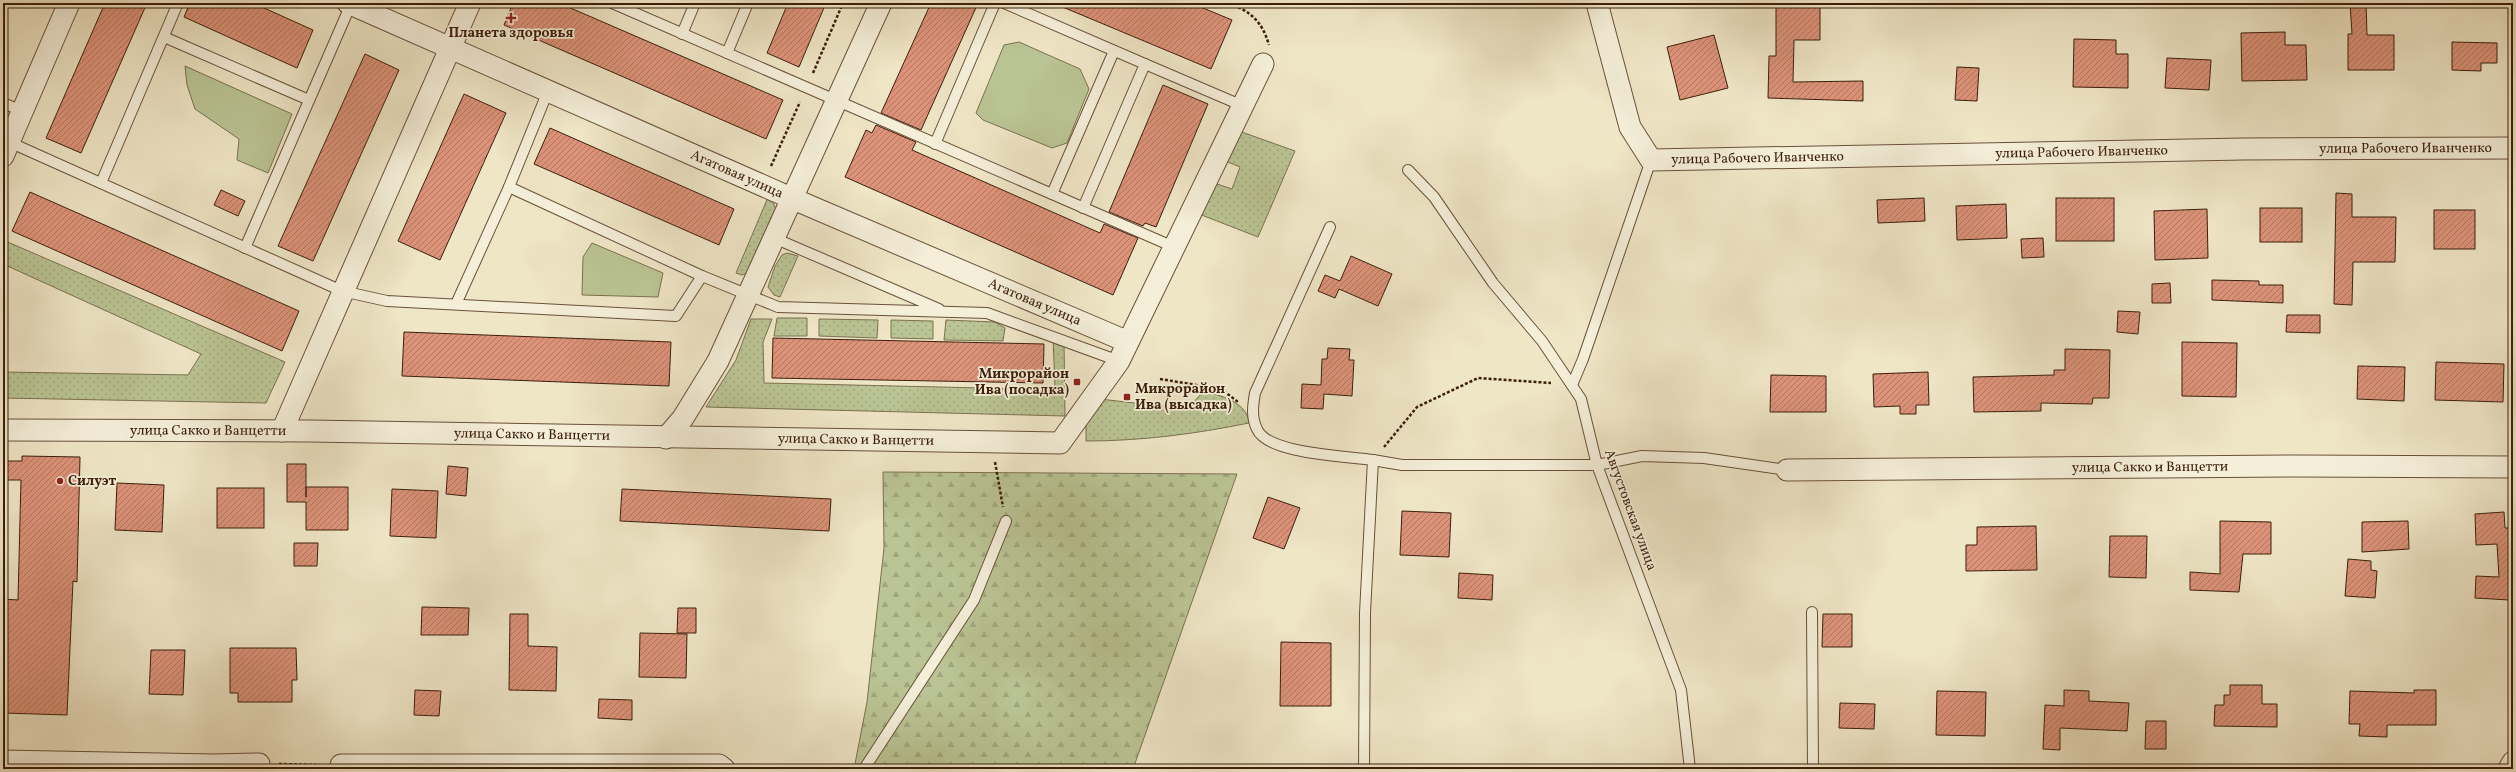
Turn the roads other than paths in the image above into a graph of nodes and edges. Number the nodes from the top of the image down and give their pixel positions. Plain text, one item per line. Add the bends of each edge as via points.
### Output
1 (69, 3) edge
2 (178, 3) edge
3 (470, 3) edge
4 (612, 3) edge
5 (695, 3) edge
6 (748, 3) edge
7 (881, 3) edge
8 (995, 3) edge
9 (1004, 3) edge
10 (1597, 3) edge
11 (349, 4) edge
12 (682, 34) junction
13 (164, 37) junction
14 (450, 48) junction
15 (1114, 51) junction
16 (727, 53) junction
17 (1145, 64) junction
18 (1264, 64) road end
19 (548, 91) junction
20 (309, 100) junction
21 (836, 101) junction
22 (3, 103) edge
23 (1243, 106) junction
24 (22, 111) junction
25 (935, 144) junction
26 (2513, 148) edge
27 (6, 149) edge
28 (1651, 160) junction
29 (1408, 170) dead end
30 (101, 183) junction
31 (509, 187) junction
32 (1052, 194) junction
33 (791, 198) junction
34 (1083, 208) junction
35 (1330, 227) dead end
36 (774, 238) junction
37 (1174, 247) junction
38 (246, 248) junction
39 (702, 276) junction
40 (342, 291) junction
41 (749, 296) junction
42 (456, 304) junction
43 (946, 312) junction
44 (1128, 342) junction
45 (1119, 361) junction
46 (1572, 385) junction
47 (3, 430) edge
48 (282, 431) junction
49 (666, 438) junction
50 (1373, 460) junction
51 (1597, 465) junction
52 (2513, 467) edge
53 (1787, 470) joint
54 (1006, 521) road end
55 (1812, 612) dead end
56 (3, 761) edge
57 (2513, 762) edge
58 (259, 764) road end
59 (341, 765) road end
60 (724, 769) edge
61 (864, 769) edge
62 (1364, 769) edge
63 (1690, 769) edge
64 (1812, 769) edge
65 (2509, 769) edge

1 - 24 street
2 - 13 lane
3 - 14 street
4 - 12 lane
5 - 12 lane
6 - 16 lane
7 - 21 street
8 - 25 lane
9 - 15 lane
10 - 28 street via 1630,127
11 - 14 street, Агатовая улица
11 - 20 lane
12 - 16 lane
13 - 20 lane
13 - 30 lane
14 - 19 street, Агатовая улица
14 - 40 street
15 - 17 lane
15 - 32 lane
16 - 21 lane
17 - 23 lane
17 - 34 lane
18 - 23 street
19 - 31 lane
19 - 33 street, Агатовая улица
20 - 38 lane
21 - 25 lane
21 - 33 street
22 - 24 lane
23 - 37 street
24 - 27 street
25 - 32 lane
26 - 28 street, улица Рабочего Иванченко via 2236,149
27 - 30 lane
28 - 46 lane
29 - 46 lane, Августовская улица via 1434,197 1493,283 1542,341
30 - 38 lane
31 - 39 lane
31 - 42 lane
32 - 34 lane
33 - 36 street
33 - 44 street, Агатовая улица
34 - 37 lane
35 - 50 lane via 1254,393 1252,413 1257,430 1269,443 1284,449
36 - 41 street
36 - 43 lane
37 - 44 street
38 - 40 lane
39 - 41 lane
39 - 42 lane via 676,316
40 - 42 lane via 387,301
40 - 48 street
41 - 43 lane via 778,306
41 - 49 street via 718,361 683,418
43 - 45 lane via 986,313
44 - 45 street
45 - 49 street, улица Сакко и Ванцетти via 1060,443
46 - 51 lane, Августовская улица via 1581,399
47 - 48 street, улица Сакко и Ванцетти
48 - 49 street, улица Сакко и Ванцетти
50 - 51 lane via 1402,465
50 - 62 lane via 1365,613
51 - 53 lane via 1642,456 1704,458
51 - 63 lane, Августовская улица via 1681,690
52 - 53 street, улица Сакко и Ванцетти
54 - 61 lane via 974,600
55 - 64 lane
56 - 58 street
57 - 65 street
59 - 60 street via 720,765

